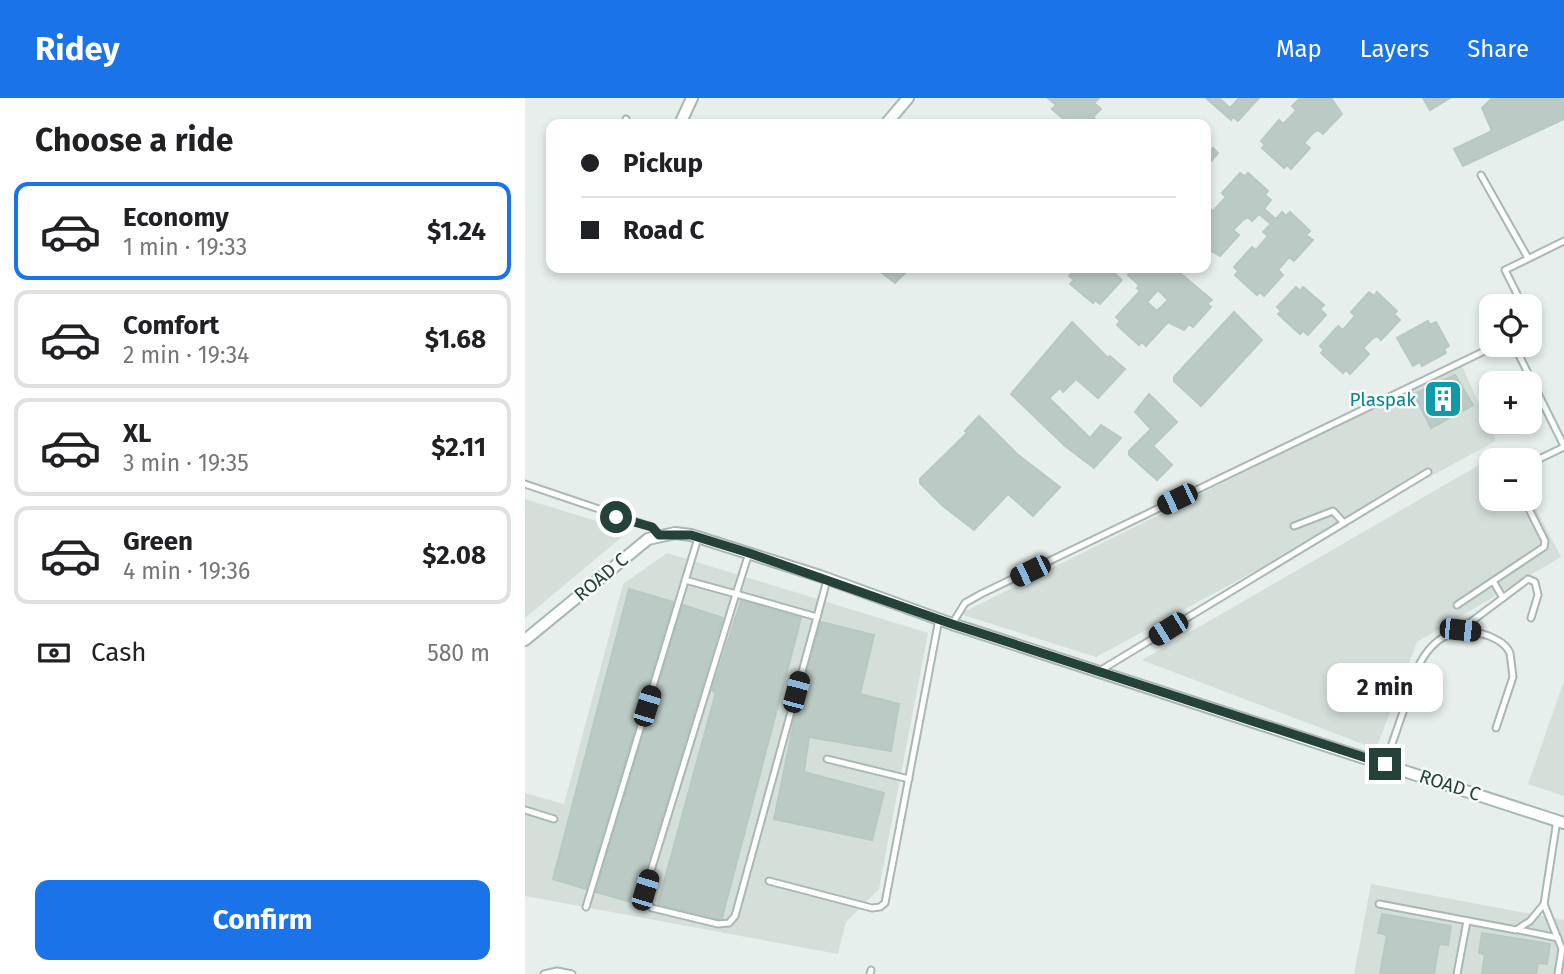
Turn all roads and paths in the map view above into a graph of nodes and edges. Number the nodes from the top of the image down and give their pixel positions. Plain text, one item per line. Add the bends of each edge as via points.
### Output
1 (692, 98) edge
2 (908, 98) edge
3 (682, 119) edge
4 (890, 119) edge
5 (1481, 175) dead end
6 (1564, 241) edge
7 (1528, 258) junction
8 (1517, 294) edge
9 (1479, 354) edge
10 (1520, 357) edge
11 (1564, 446) edge
12 (1542, 457) edge
13 (1428, 472) dead end
14 (525, 484) edge
15 (1530, 511) edge
16 (1344, 523) junction
17 (1294, 526) dead end
18 (659, 535) junction
19 (698, 538) junction
20 (749, 553) junction
21 (828, 579) junction
22 (685, 580) junction
23 (1493, 581) junction
24 (736, 594) junction
25 (1503, 598) junction
26 (1457, 605) dead end
27 (817, 617) junction
28 (1531, 618) dead end
29 (939, 619) junction
30 (952, 624) junction
31 (1460, 630) junction
32 (525, 640) edge
33 (1101, 671) junction
34 (1496, 728) dead end
35 (827, 759) dead end
36 (1385, 764) junction
37 (909, 779) junction
38 (525, 810) edge
39 (554, 819) dead end
40 (1560, 822) edge
41 (769, 881) dead end
42 (1379, 904) dead end
43 (1544, 904) junction
44 (586, 907) dead end
45 (1467, 920) junction
46 (1516, 930) junction
47 (1558, 938) junction
48 (544, 974) edge
49 (572, 974) edge
50 (1457, 974) edge
51 (1557, 974) edge

1 - 3 street
2 - 4 street
5 - 7 lane
6 - 7 lane
7 - 8 lane via 1505,270
9 - 30 lane via 981,594 965,603
10 - 11 lane
11 - 12 lane
13 - 16 lane
14 - 18 lane via 652,527
15 - 23 lane via 1544,547
16 - 17 lane via 1333,511
16 - 33 lane
18 - 19 street, ROAD C
18 - 32 street, ROAD C via 633,550
19 - 20 street, ROAD C
19 - 22 lane
20 - 21 street, ROAD C
20 - 24 lane
21 - 27 lane
21 - 29 street, ROAD C
22 - 24 lane
22 - 44 lane
23 - 25 lane
23 - 26 lane
24 - 27 lane
24 - 27 lane via 645,890 645,901 652,908 718,924 730,923 735,916
25 - 28 lane via 1528,579 1535,582 1538,595
25 - 31 lane
29 - 30 street, ROAD C
29 - 37 lane
30 - 33 street, ROAD C
31 - 34 lane via 1495,639 1510,653 1513,677
31 - 36 lane via 1437,640 1424,656
33 - 36 street, ROAD C
35 - 37 lane
36 - 40 street, ROAD C
37 - 41 lane via 888,896 880,907
38 - 39 lane
40 - 43 lane
42 - 45 lane
43 - 46 lane
43 - 47 lane
45 - 46 lane
45 - 50 lane
46 - 47 lane
47 - 51 lane via 1562,949
48 - 49 lane

